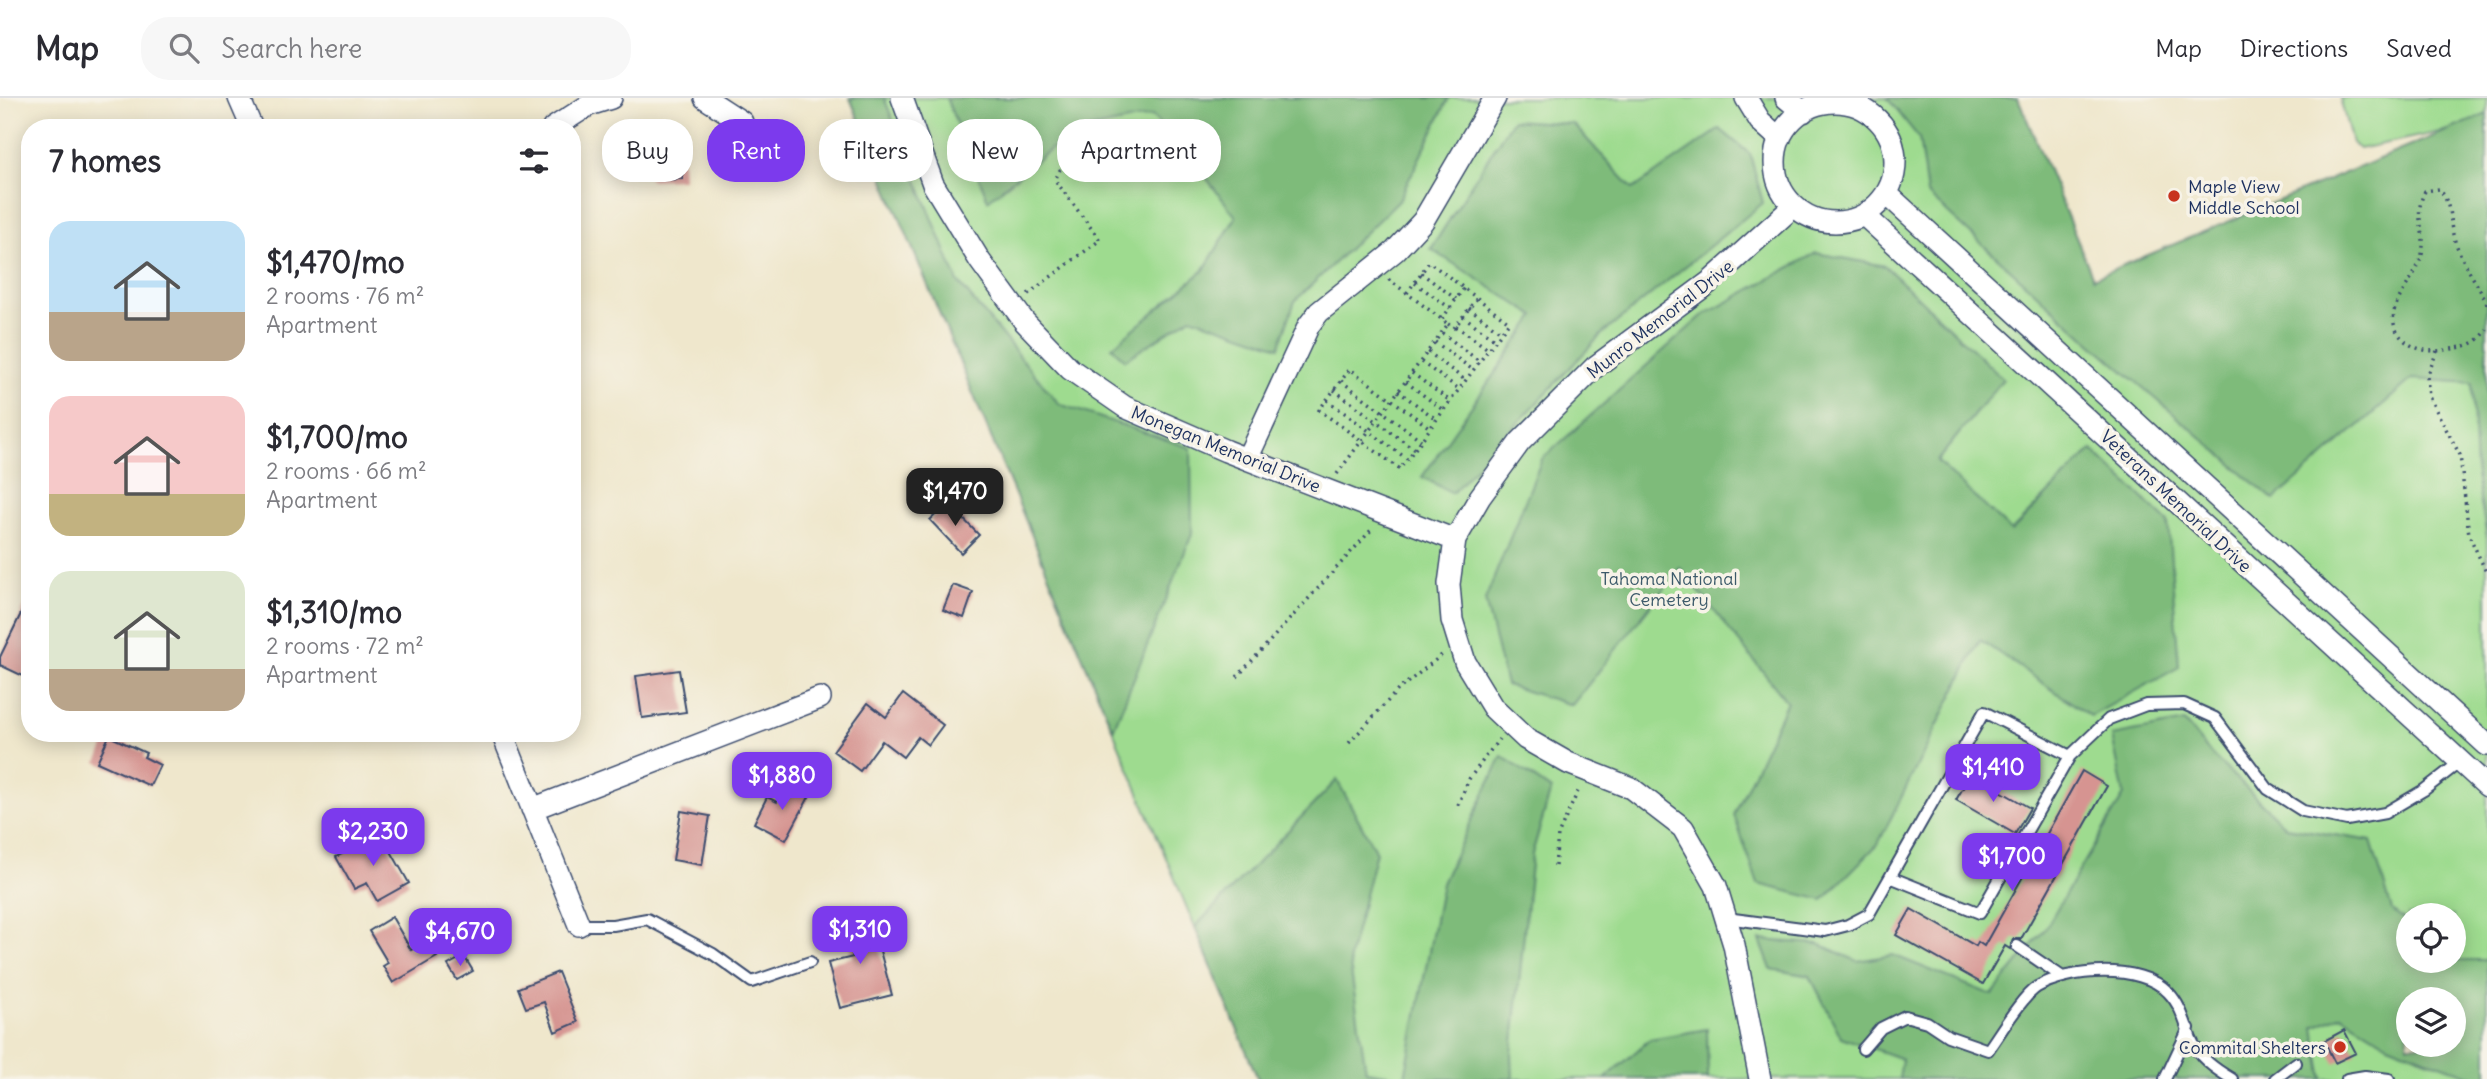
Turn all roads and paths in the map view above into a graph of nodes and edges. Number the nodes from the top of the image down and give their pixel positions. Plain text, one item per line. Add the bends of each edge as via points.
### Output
1 (239, 98) edge
2 (611, 98) edge
3 (705, 98) edge
4 (902, 98) edge
5 (1495, 98) edge
6 (1746, 98) edge
7 (1794, 105) edge
8 (248, 119) edge
9 (567, 119) edge
10 (737, 119) edge
11 (1780, 139) junction
12 (1057, 176) edge
13 (1887, 194) junction
14 (1794, 206) junction
15 (1864, 215) junction
16 (1373, 268) junction
17 (1421, 273) junction
18 (1415, 283) junction
19 (1465, 288) junction
20 (1407, 293) junction
21 (1477, 298) junction
22 (1456, 299) junction
23 (2487, 304) edge
24 (1013, 306) junction
25 (1450, 308) junction
26 (1469, 308) junction
27 (1463, 316) junction
28 (1442, 319) junction
29 (1448, 324) junction
30 (1456, 326) junction
31 (2487, 329) edge
32 (1501, 332) junction
33 (1442, 333) junction
34 (1496, 340) junction
35 (1435, 342) junction
36 (1488, 349) junction
37 (2437, 351) junction
38 (1428, 352) junction
39 (1420, 361) junction
40 (1480, 361) junction
41 (1473, 370) junction
42 (1412, 373) junction
43 (1466, 380) junction
44 (1341, 381) junction
45 (1405, 382) junction
46 (1459, 389) junction
47 (1334, 390) junction
48 (1398, 391) junction
49 (1327, 400) junction
50 (1392, 400) junction
51 (1450, 401) junction
52 (1443, 410) junction
53 (1383, 412) junction
54 (1437, 419) junction
55 (1377, 421) junction
56 (1430, 428) junction
57 (1369, 431) junction
58 (1421, 440) junction
59 (1362, 441) junction
60 (1415, 449) junction
61 (1247, 459) junction
62 (1407, 459) junction
63 (1325, 490) junction
64 (1387, 513) junction
65 (1455, 540) junction
66 (2487, 574) edge
67 (1459, 642) junction
68 (1237, 677) dead end
69 (820, 698) dead end
70 (1510, 724) junction
71 (2485, 738) edge
72 (506, 742) edge
73 (1349, 743) dead end
74 (2070, 756) junction
75 (2460, 762) junction
76 (1588, 771) junction
77 (2487, 786) edge
78 (1458, 805) dead end
79 (532, 809) junction
80 (1555, 866) dead end
81 (1890, 877) junction
82 (1726, 919) junction
83 (579, 925) joint
84 (2017, 946) dead end
85 (810, 962) dead end
86 (2061, 976) junction
87 (2189, 1028) junction
88 (1863, 1049) dead end
89 (2296, 1063) dead end
90 (1760, 1079) edge
91 (2165, 1079) edge
92 (2232, 1079) edge
93 (2275, 1079) edge
94 (2347, 1079) edge
95 (2389, 1079) edge

1 - 8 street
2 - 9 street
3 - 10 street
4 - 24 street, Monegan Memorial Drive via 933,184
5 - 16 street via 1423,221
6 - 11 street via 1760,121
7 - 11 street
7 - 13 street via 1849,103 1877,119 1894,146 1895,170
11 - 14 street via 1776,175
12 - 24 path via 1055,180 1100,240
13 - 15 street
13 - 71 street, Veterans Memorial Drive
14 - 15 street via 1812,218 1833,222
14 - 65 street, Munro Memorial Drive via 1711,281 1595,367 1520,442 1479,497
15 - 75 street, Veterans Memorial Drive
16 - 20 path
16 - 61 street via 1309,325
17 - 18 path
17 - 19 path via 1429,262
17 - 22 path
18 - 20 path
18 - 25 path
19 - 21 path
19 - 22 path
20 - 28 path
21 - 26 path
21 - 32 path via 1509,321
22 - 25 path
23 - 37 path via 2463,264 2443,193 2439,189 2424,191 2418,207 2422,258 2395,303 2394,319 2396,330 2410,345
24 - 61 street, Monegan Memorial Drive via 1070,369 1125,407
25 - 28 path
26 - 27 path
26 - 32 path
27 - 30 path
27 - 34 path
28 - 29 path
29 - 30 path
29 - 33 path
30 - 36 path
31 - 37 path via 2476,342
32 - 34 path
33 - 35 path
33 - 40 path
34 - 36 path
35 - 38 path
35 - 41 path
36 - 40 path
37 - 66 path via 2427,377 2429,397 2460,455 2469,535
38 - 39 path
38 - 43 path
39 - 42 path
39 - 46 path
40 - 41 path
41 - 43 path
42 - 45 path
42 - 51 path
43 - 46 path
44 - 47 path
44 - 50 path via 1350,369
44 - 53 path
45 - 48 path
45 - 52 path
46 - 51 path
47 - 49 path
47 - 55 path
48 - 50 path
48 - 54 path
49 - 57 path
49 - 59 path via 1320,410
50 - 53 path
50 - 56 path
51 - 52 path
52 - 54 path
53 - 55 path
53 - 58 path
54 - 56 path
55 - 57 path
55 - 60 path
56 - 58 path
57 - 59 path
57 - 62 path
58 - 60 path
59 - 62 path via 1400,469
59 - 63 path
60 - 62 path
61 - 63 street, Monegan Memorial Drive
63 - 64 street, Monegan Memorial Drive
64 - 65 street, Monegan Memorial Drive
64 - 68 path
65 - 67 street, Munro Memorial Drive via 1449,584
67 - 70 street, Munro Memorial Drive via 1465,662 1493,708
67 - 73 path via 1398,690
69 - 79 street
70 - 76 street, Munro Memorial Drive via 1526,739
70 - 78 path via 1469,779
71 - 75 street
72 - 79 street
74 - 75 lane via 2109,719 2146,705 2184,704 2215,718 2269,789 2304,811 2347,820 2385,813
74 - 81 lane via 1980,913
74 - 81 lane via 1984,712
75 - 77 street, Veterans Memorial Drive
76 - 80 path via 1558,835
76 - 82 street, Munro Memorial Drive via 1631,788 1683,828 1716,886
79 - 83 street
81 - 82 lane via 1869,914 1825,932
82 - 90 street, Munro Memorial Drive
83 - 85 lane via 647,919 713,954 752,982
84 - 86 lane
86 - 87 lane via 2123,973 2153,980 2176,1002
86 - 88 lane via 2034,988 1988,1050 1905,1016 1881,1028
87 - 91 lane
87 - 92 lane via 2197,1051
89 - 93 lane
94 - 95 lane

